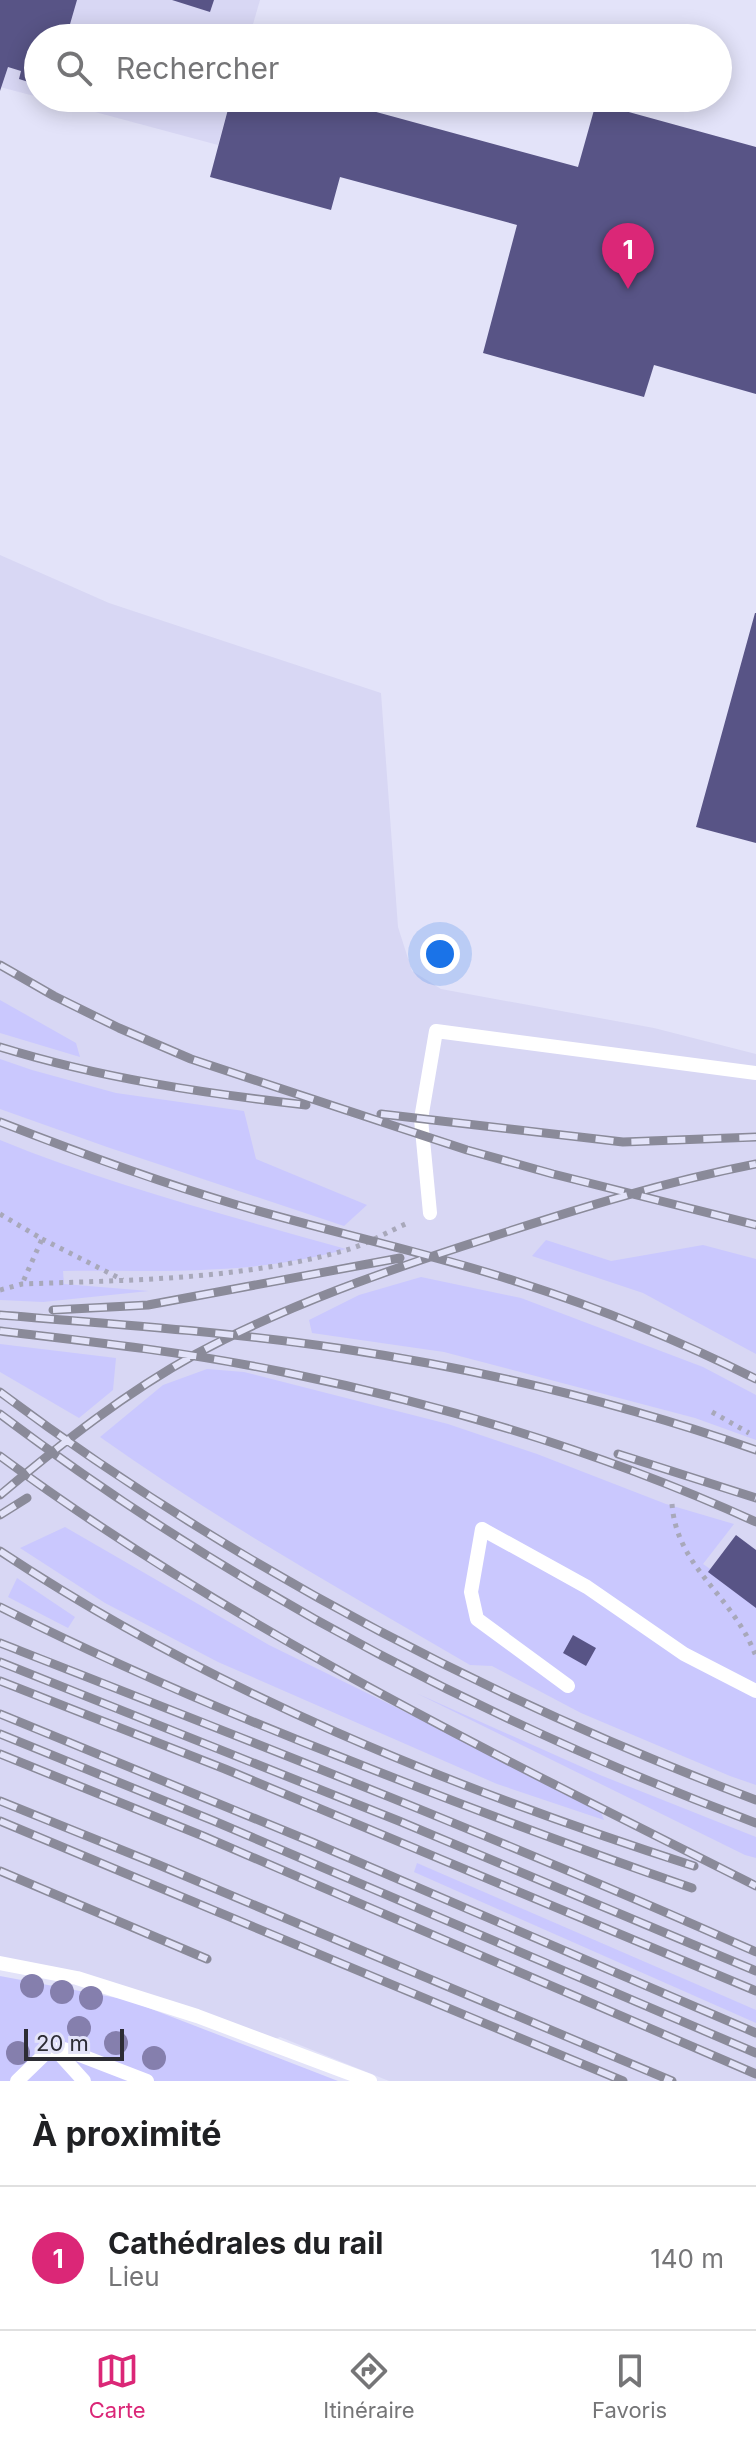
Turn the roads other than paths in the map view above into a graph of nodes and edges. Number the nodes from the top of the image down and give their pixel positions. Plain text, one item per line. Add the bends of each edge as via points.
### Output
1 (756, 1073) edge
2 (430, 1213) road end
3 (568, 1686) dead end
4 (756, 1691) edge
5 (0, 1963) edge
6 (55, 2049) junction
7 (17, 2081) edge
8 (84, 2081) edge
9 (147, 2081) edge
10 (370, 2081) edge

1 - 2 lane via 436,1031 421,1119
3 - 4 lane via 477,1619 471,1592 482,1529 587,1587 684,1654
5 - 10 lane via 77,1978 182,2011
6 - 7 lane
6 - 8 lane
6 - 9 lane

